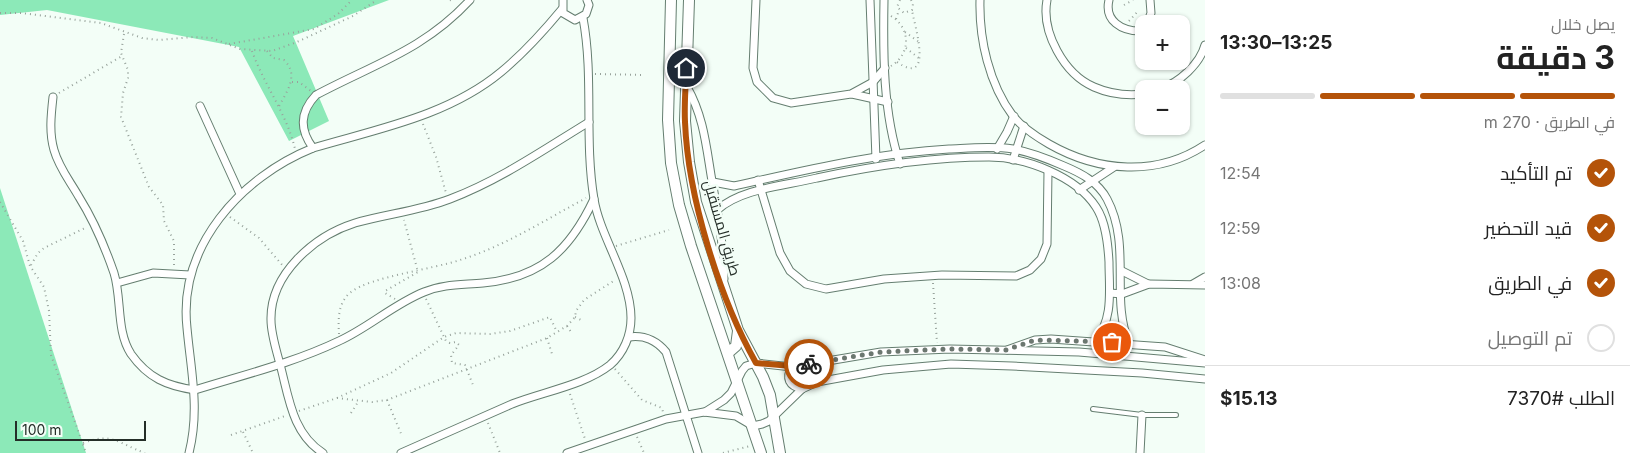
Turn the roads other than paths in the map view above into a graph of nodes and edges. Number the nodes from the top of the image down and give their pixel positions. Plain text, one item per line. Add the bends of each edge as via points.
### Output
1 (470, 0) edge
2 (563, 0) edge
3 (671, 0) edge
4 (689, 0) edge
5 (756, 0) edge
6 (870, 0) edge
7 (884, 0) edge
8 (980, 0) edge
9 (1047, 0) edge
10 (1109, 0) edge
11 (1150, 0) edge
12 (588, 2) edge
13 (562, 9) junction
14 (1150, 15) edge
15 (583, 18) junction
16 (670, 18) junction
17 (688, 18) junction
18 (1135, 31) edge
19 (1205, 45) edge
20 (885, 68) junction
21 (1175, 80) edge
22 (873, 82) junction
23 (686, 84) junction
24 (851, 94) junction
25 (1135, 94) edge
26 (874, 98) junction
27 (53, 100) road end
28 (888, 102) junction
29 (200, 106) dead end
30 (1014, 116) junction
31 (589, 122) junction
32 (1024, 126) junction
33 (1205, 145) edge
34 (998, 147) junction
35 (313, 148) junction
36 (1016, 149) junction
37 (896, 153) junction
38 (876, 155) junction
39 (990, 157) junction
40 (1013, 160) junction
41 (900, 164) junction
42 (875, 167) junction
43 (1114, 167) junction
44 (1048, 171) junction
45 (758, 180) junction
46 (1093, 181) junction
47 (713, 182) junction
48 (1079, 190) junction
49 (761, 191) junction
50 (240, 194) junction
51 (593, 197) junction
52 (1108, 201) junction
53 (1096, 206) junction
54 (717, 210) junction
55 (1122, 271) junction
56 (190, 275) junction
57 (1205, 277) edge
58 (117, 283) junction
59 (1149, 284) junction
60 (1193, 284) junction
61 (1205, 285) edge
62 (724, 289) junction
63 (1110, 293) junction
64 (1122, 294) junction
65 (738, 330) junction
66 (628, 337) junction
67 (1095, 342) junction
68 (1129, 343) junction
69 (1006, 350) junction
70 (728, 353) junction
71 (1205, 362) edge
72 (280, 363) junction
73 (756, 363) junction
74 (792, 366) junction
75 (1205, 379) edge
76 (736, 383) junction
77 (802, 388) junction
78 (195, 390) junction
79 (1093, 409) dead end
80 (704, 412) junction
81 (686, 415) junction
82 (775, 415) junction
83 (1142, 415) junction
84 (1176, 415) dead end
85 (753, 426) junction
86 (586, 448) edge
87 (760, 448) edge
88 (190, 453) edge
89 (323, 453) edge
90 (401, 453) edge
91 (567, 453) edge
92 (698, 453) edge
93 (780, 453) edge
94 (1140, 453) edge

1 - 35 street via 431,36 402,54 316,94 303,114 302,126
2 - 13 street
3 - 16 main road
4 - 17 main road, طريق المستقبل
5 - 24 street via 753,68 757,82 766,93 791,103
6 - 22 street
7 - 20 street
8 - 30 street via 983,42 990,69
9 - 25 street via 1048,29 1057,52 1072,72 1093,87 1117,95
10 - 18 street via 1110,17 1118,26
11 - 14 street
12 - 15 street
13 - 15 street via 570,19
13 - 35 street via 533,44 499,74 461,98 420,117
15 - 31 street via 588,48
16 - 17 main road via 677,15
16 - 70 main road via 668,120 679,205
17 - 23 main road, طريق المستقبل
19 - 21 street via 1188,72
20 - 22 street
20 - 28 street
22 - 24 street
22 - 26 street
23 - 47 street via 701,115
23 - 62 main road, طريق المستقبل via 685,121 696,202
24 - 26 street
26 - 28 street
26 - 38 street
27 - 58 street via 50,124 54,150 64,174 94,224
28 - 37 street
29 - 50 street
30 - 32 street
30 - 34 street
31 - 51 street
31 - 72 street via 489,183 447,200 353,224 317,243 287,272 272,303 271,320
32 - 36 street
32 - 43 street via 1065,153
33 - 43 street via 1180,158 1158,164
34 - 36 street
34 - 37 street
34 - 39 street
35 - 50 street via 263,174
36 - 40 street
36 - 46 street via 1049,160
37 - 38 street
37 - 41 street
38 - 42 street
38 - 45 street
39 - 40 street
39 - 41 street
40 - 44 street
41 - 42 street
42 - 49 street
43 - 46 street
44 - 48 street
44 - 49 street via 1047,244 1041,259 1030,270 1016,276 884,279 826,289 806,284 790,271 780,252
45 - 47 street via 734,186
45 - 49 street
46 - 48 street
46 - 52 street
47 - 54 street
48 - 53 street
49 - 54 street via 736,197
50 - 56 street via 203,244
51 - 66 street via 630,306
51 - 72 street via 575,234 563,249 539,267 512,279 452,284 423,292 339,341
52 - 53 street
52 - 55 street via 1119,232
53 - 63 street via 1108,252
54 - 62 street
55 - 59 street
55 - 64 street
56 - 58 street via 172,273 135,277
56 - 78 street via 186,328
57 - 60 street
58 - 78 street via 123,334 130,352 157,381
59 - 60 street
59 - 64 street
60 - 61 street
62 - 65 main road, طريق المستقبل
63 - 64 street
63 - 67 street via 1106,324
64 - 68 street via 1122,324
65 - 70 main road via 736,346
65 - 73 main road, طريق المستقبل
66 - 81 street via 646,337 666,352
66 - 90 street via 611,364 599,372
67 - 68 street
67 - 69 street via 1035,340
68 - 71 street via 1165,347
69 - 71 street
69 - 74 street via 881,352
70 - 76 main road
72 - 78 street
72 - 89 street via 293,413 303,435
73 - 74 street
73 - 76 street via 746,366
73 - 82 main road, طريق المستقبل
74 - 77 street via 788,373 789,381 794,387
75 - 77 street via 1087,369 951,364 883,370
76 - 80 street via 724,400
76 - 85 main road
77 - 82 street
78 - 88 street
79 - 83 lane
80 - 81 street
80 - 85 street via 736,416
81 - 86 street
81 - 92 street
82 - 85 street
82 - 93 main road, طريق المستقبل
83 - 84 lane
83 - 94 street
85 - 87 main road
86 - 91 street

